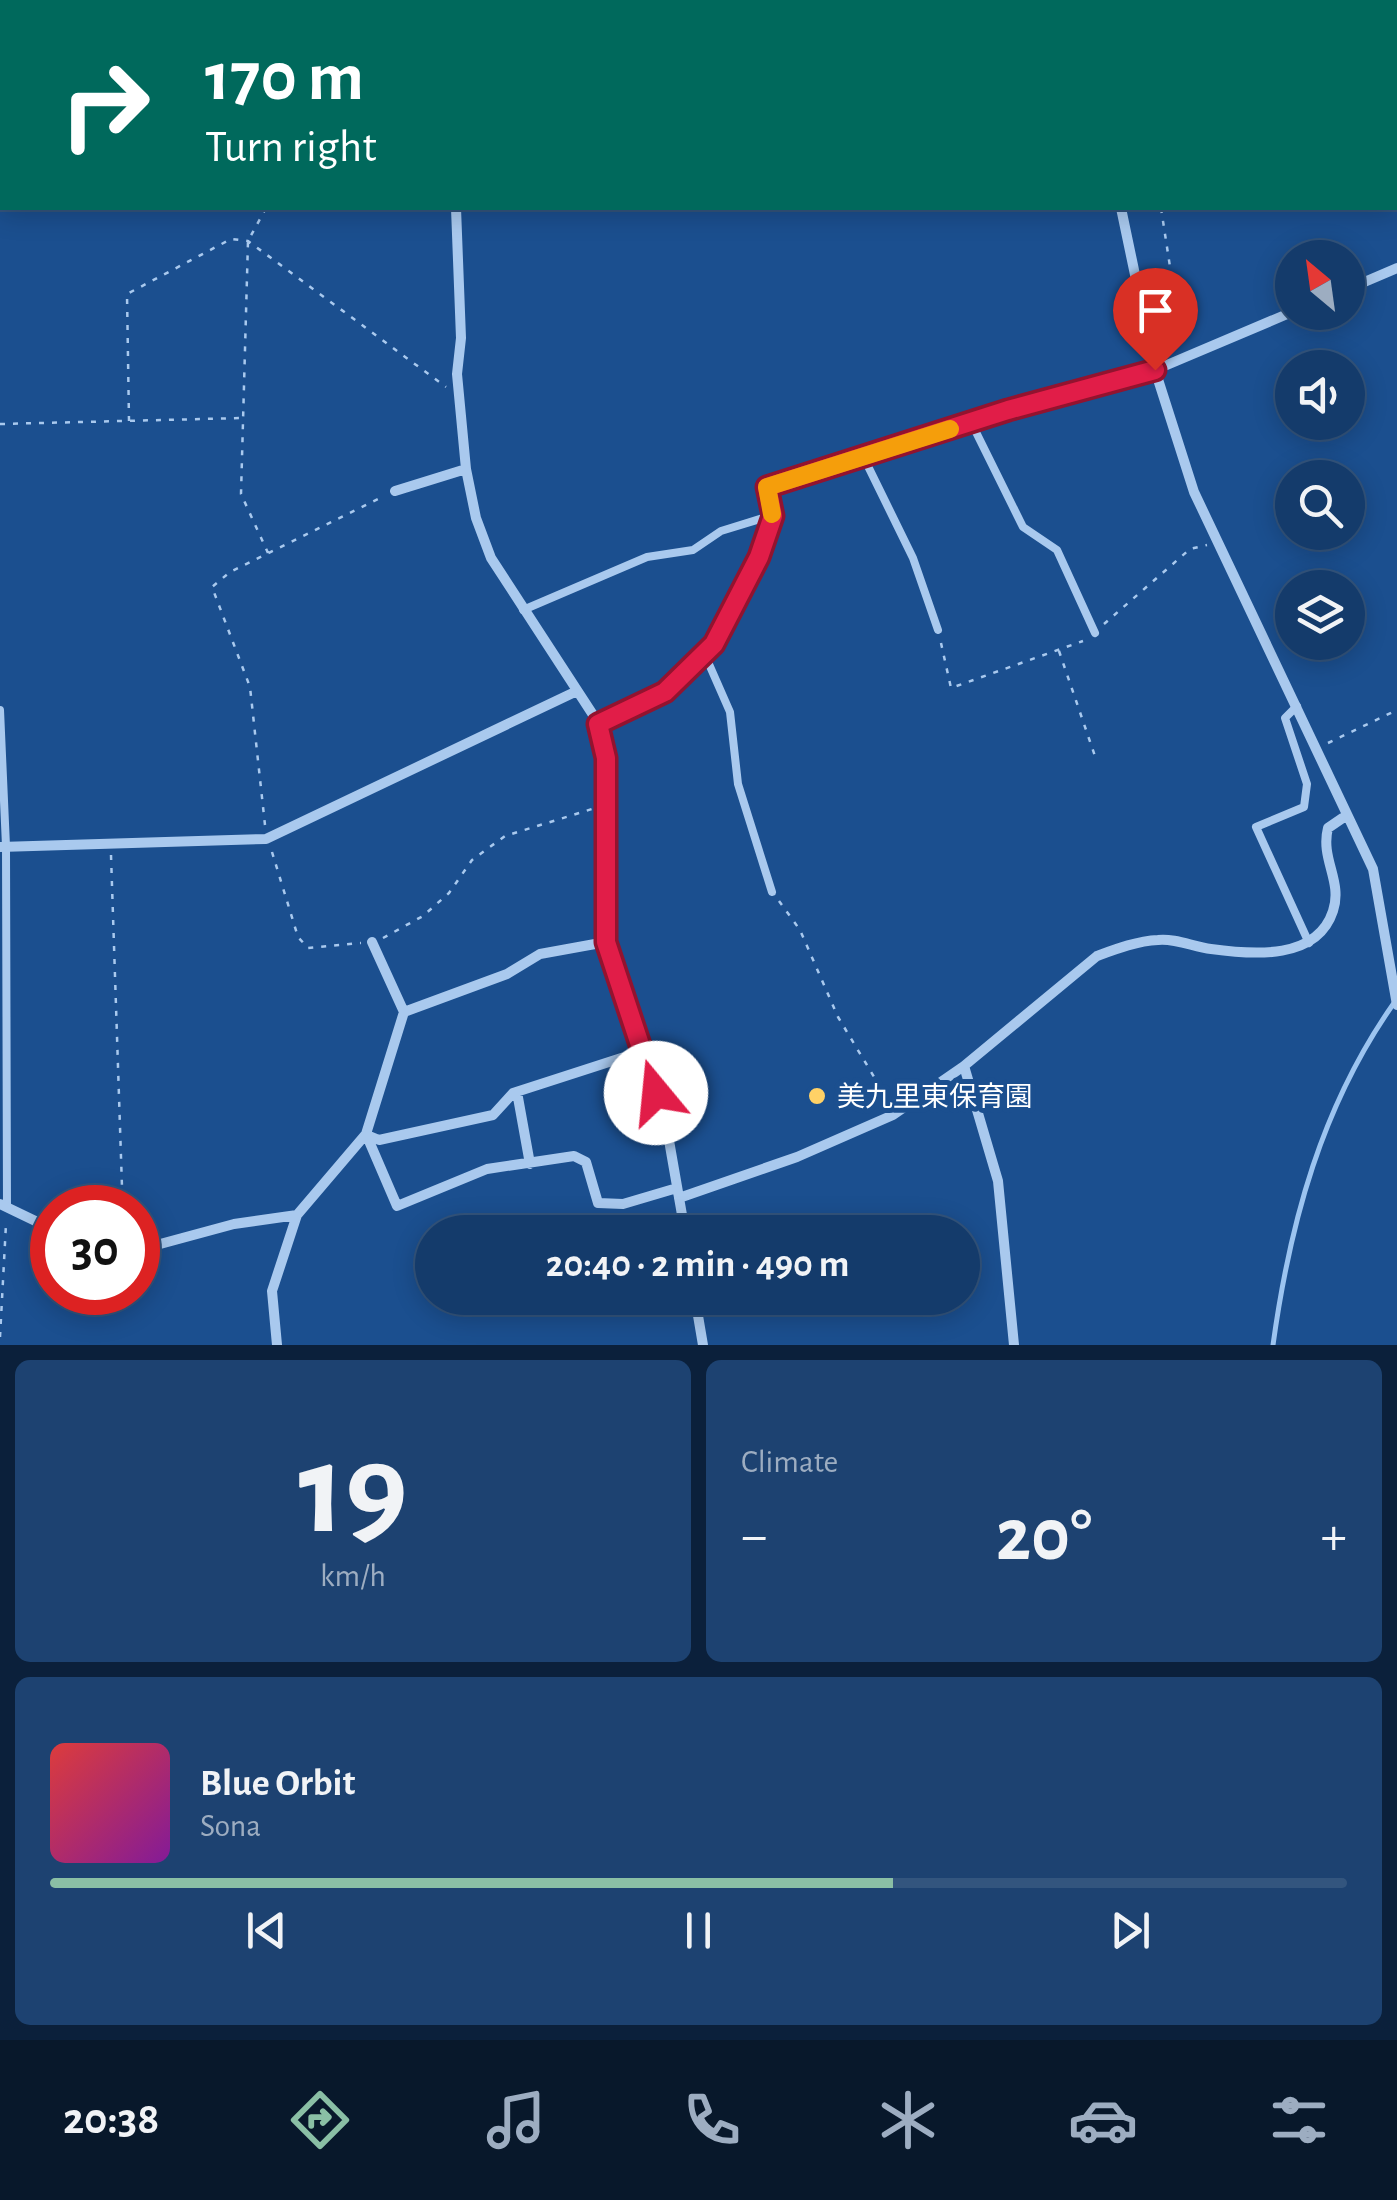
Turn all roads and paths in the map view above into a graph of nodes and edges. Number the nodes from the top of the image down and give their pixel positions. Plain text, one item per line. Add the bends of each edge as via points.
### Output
1 (265, 210) edge
2 (456, 210) edge
3 (1121, 210) edge
4 (1162, 210) edge
5 (248, 241) junction
6 (1397, 268) edge
7 (1365, 282) edge
8 (1275, 319) edge
9 (1184, 358) junction
10 (1155, 370) junction
11 (459, 397) junction
12 (245, 418) junction
13 (129, 421) junction
14 (971, 422) junction
15 (0, 424) edge
16 (864, 458) junction
17 (466, 469) junction
18 (395, 491) joint
19 (773, 516) junction
20 (1218, 542) junction
21 (269, 554) junction
22 (523, 610) junction
23 (938, 630) joint
24 (1095, 633) junction
25 (1058, 650) junction
26 (705, 655) junction
27 (577, 692) junction
28 (1298, 706) junction
29 (0, 710) edge
30 (1397, 710) edge
31 (598, 724) junction
32 (1318, 748) junction
33 (1096, 759) dead end
34 (606, 804) junction
35 (1347, 816) junction
36 (266, 839) junction
37 (111, 844) junction
38 (2, 847) edge
39 (772, 892) joint
40 (372, 942) junction
41 (606, 942) junction
42 (1310, 944) junction
43 (1397, 1006) edge
44 (404, 1012) junction
45 (642, 1051) junction
46 (964, 1066) junction
47 (517, 1092) junction
48 (896, 1112) junction
49 (366, 1134) junction
50 (530, 1164) junction
51 (122, 1185) edge
52 (678, 1193) junction
53 (4, 1206) edge
54 (297, 1215) junction
55 (682, 1215) edge
56 (30, 1218) edge
57 (160, 1244) edge
58 (698, 1315) edge
59 (0, 1337) edge
60 (277, 1345) edge
61 (702, 1345) edge
62 (1014, 1345) edge

1 - 5 path
2 - 11 street
3 - 10 street
4 - 9 path
5 - 11 path
5 - 12 path
5 - 13 path via 231,239 127,294
6 - 7 street
8 - 9 street
9 - 10 street
10 - 14 street
10 - 20 street via 1194,492
11 - 17 street
12 - 13 path
12 - 21 path via 241,494
13 - 15 path
14 - 16 street
14 - 24 lane via 1023,527 1057,550
16 - 19 street via 767,487
16 - 23 lane via 914,558
17 - 18 street
17 - 22 street via 491,558
18 - 21 path
19 - 22 lane via 721,531 694,550 647,557
19 - 26 street via 759,557
20 - 24 path via 1190,549
20 - 28 street
21 - 36 path via 212,587 250,687
22 - 27 street
23 - 25 path via 951,688
24 - 25 path
25 - 33 path
26 - 31 street via 665,692
26 - 39 lane via 730,712 738,784
27 - 31 street
27 - 36 street
28 - 32 street
28 - 42 lane via 1285,718 1306,784 1304,808 1256,827
29 - 38 lane
30 - 32 path
31 - 34 street
32 - 35 street
34 - 40 path via 505,836 472,860 423,916
34 - 41 street
35 - 42 street via 1328,828 1324,847 1337,892 1323,933
35 - 43 street via 1376,880
36 - 37 street
36 - 40 path via 298,936 308,948
37 - 38 street
37 - 51 path
38 - 53 lane
39 - 48 path via 800,930 846,1032
40 - 44 street
41 - 44 street via 540,954 507,974
41 - 45 street
42 - 46 street via 1247,952 1160,939 1124,946 1098,956
44 - 49 street
45 - 47 street
45 - 52 street via 667,1129
46 - 48 street
46 - 62 street via 998,1181
47 - 49 street via 493,1115 378,1140
47 - 50 street
48 - 52 street via 796,1157
49 - 50 street via 397,1206 487,1169
49 - 54 street
50 - 52 street via 574,1156 586,1162 598,1204
52 - 55 street
53 - 56 street
53 - 59 path
54 - 57 street
54 - 60 street via 272,1291
58 - 61 street

